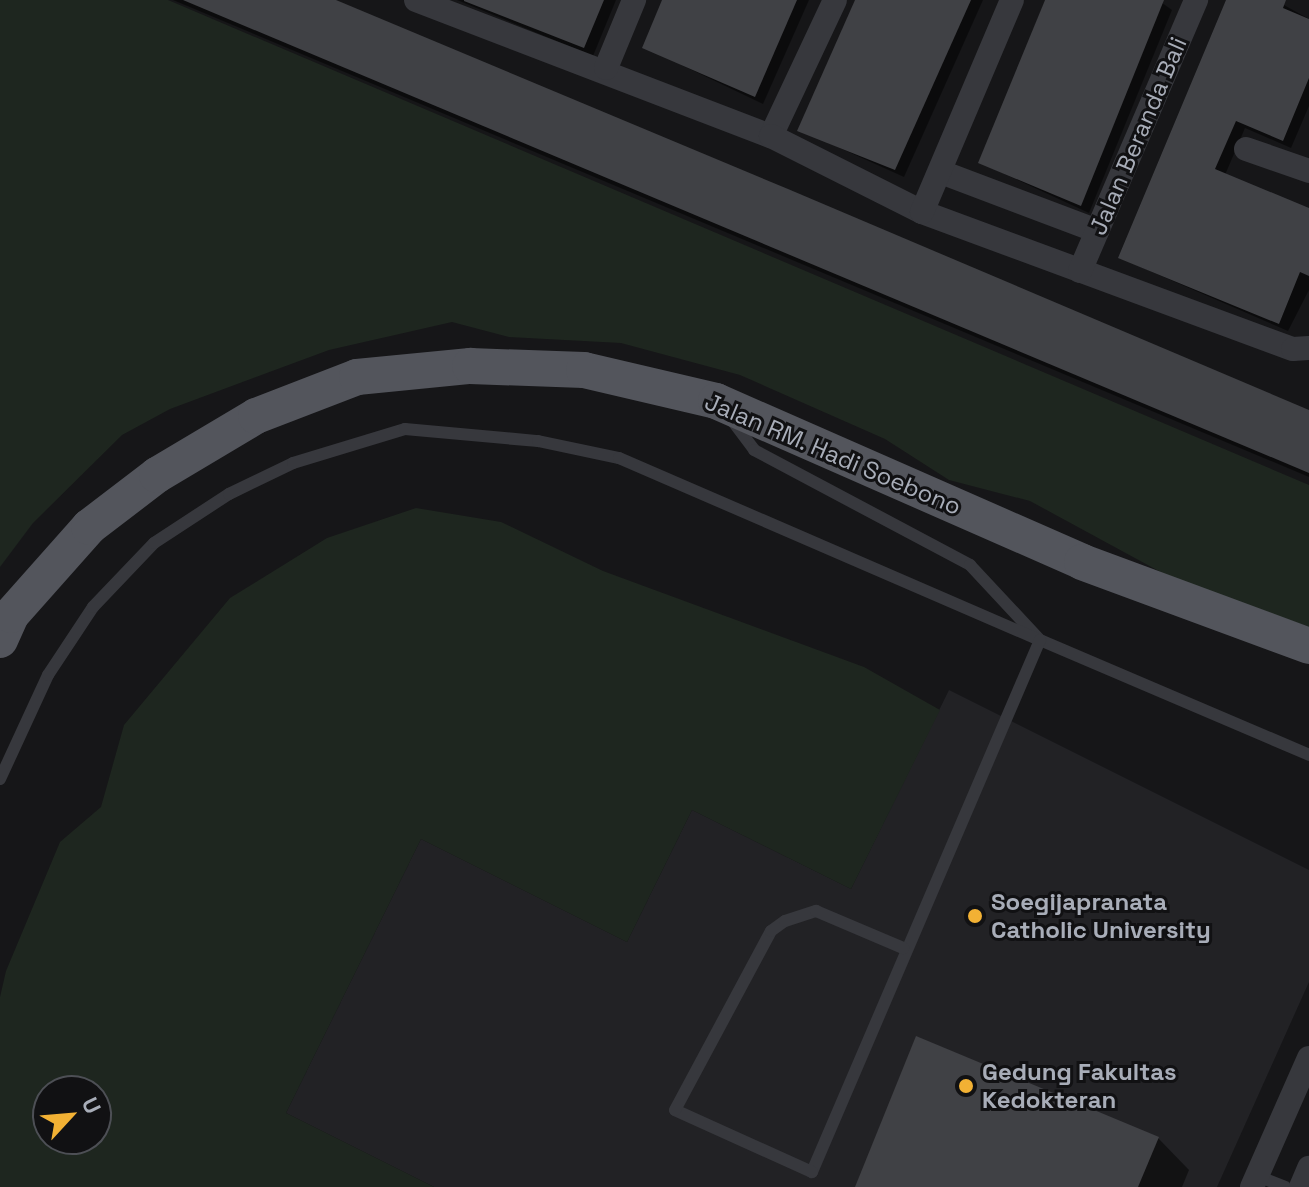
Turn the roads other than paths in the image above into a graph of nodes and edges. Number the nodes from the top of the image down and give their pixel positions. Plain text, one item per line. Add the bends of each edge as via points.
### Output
1 (416, 0) edge
2 (634, 0) edge
3 (835, 0) edge
4 (1012, 0) edge
5 (1196, 0) edge
6 (606, 68) junction
7 (771, 136) junction
8 (1246, 149) dead end
9 (1308, 167) edge
10 (941, 172) junction
11 (922, 212) junction
12 (1097, 231) junction
13 (1080, 271) junction
14 (1309, 348) edge
15 (716, 401) junction
16 (0, 640) edge
17 (1040, 640) junction
18 (1309, 646) edge
19 (1309, 755) edge
20 (0, 779) edge
21 (903, 948) junction
22 (1309, 1058) edge
23 (1309, 1168) edge
24 (1255, 1182) edge
25 (1285, 1187) edge
26 (1301, 1187) edge

1 - 6 street
2 - 6 street
3 - 7 street
4 - 10 street
5 - 12 street, Jalan Beranda Bali
6 - 7 street
7 - 11 street
8 - 9 street
10 - 11 street
10 - 12 street
11 - 13 street
12 - 13 street, Jalan Beranda Bali
13 - 14 street via 1293,349
15 - 16 main road, Jalan RM. Hadi Soebono via 584,370 470,366 357,377 256,416 157,475 89,527 11,615
15 - 17 lane via 754,450 970,565
15 - 18 main road, Jalan RM. Hadi Soebono via 1082,562
17 - 19 lane
17 - 20 lane via 619,458 468,430 405,429 293,463 154,543 77,630
17 - 21 lane
21 - 21 lane via 816,911 785,921 771,931 675,1110 812,1172
22 - 24 street
23 - 26 street
24 - 25 lane

